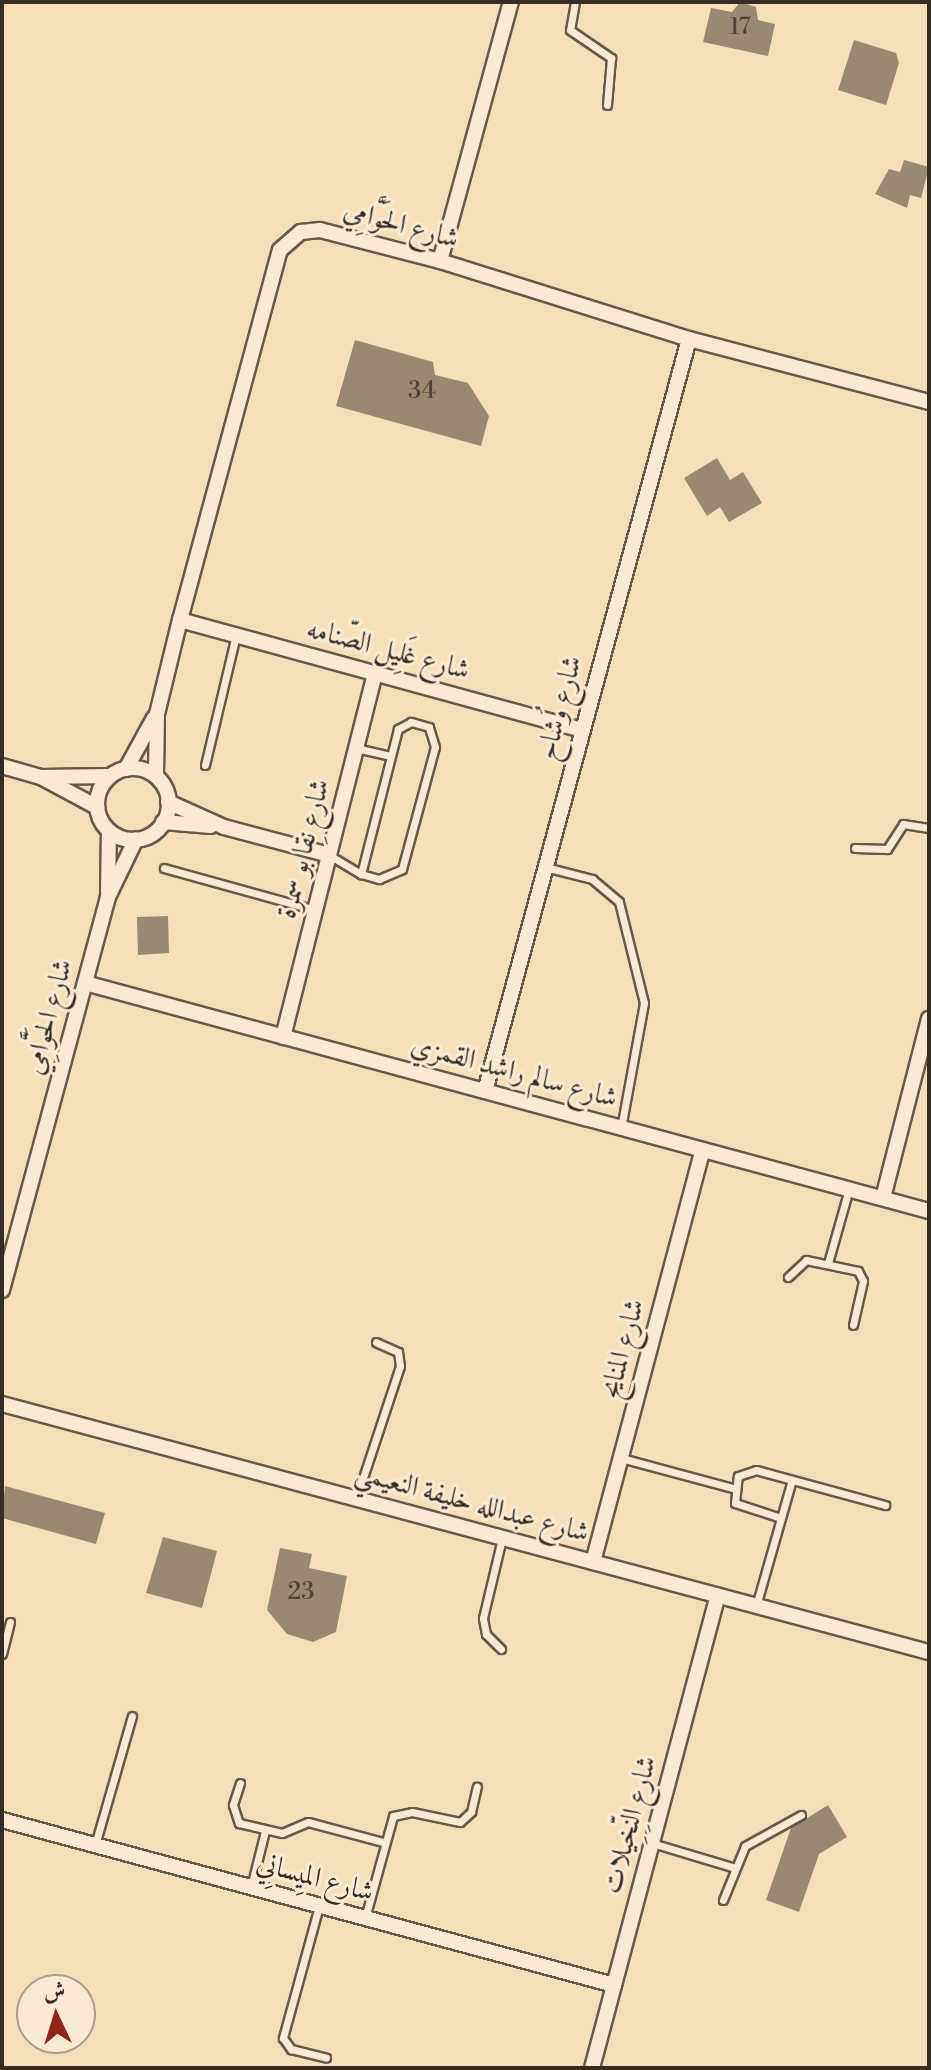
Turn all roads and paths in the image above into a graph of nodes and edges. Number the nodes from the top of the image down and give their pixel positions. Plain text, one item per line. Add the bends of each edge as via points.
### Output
1 (511, 2) edge
2 (575, 2) edge
3 (607, 105) dead end
4 (440, 261) junction
5 (689, 339) junction
6 (929, 402) edge
7 (180, 620) junction
8 (236, 635) junction
9 (375, 674) junction
10 (157, 714) junction
11 (581, 730) junction
12 (356, 748) junction
13 (390, 756) junction
14 (205, 765) dead end
15 (2, 766) edge
16 (126, 769) junction
17 (110, 776) junction
18 (156, 776) junction
19 (41, 777) junction
20 (168, 802) junction
21 (97, 807) junction
22 (163, 822) junction
23 (224, 827) junction
24 (929, 828) edge
25 (109, 831) junction
26 (136, 839) junction
27 (855, 848) dead end
28 (329, 855) junction
29 (545, 867) junction
30 (164, 868) dead end
31 (361, 874) junction
32 (108, 897) junction
33 (315, 910) junction
34 (85, 983) junction
35 (929, 1019) edge
36 (283, 1037) junction
37 (485, 1091) junction
38 (621, 1128) junction
39 (703, 1150) junction
40 (849, 1189) junction
41 (883, 1198) junction
42 (929, 1211) edge
43 (828, 1263) junction
44 (788, 1277) dead end
45 (2, 1290) edge
46 (853, 1325) dead end
47 (376, 1342) dead end
48 (2, 1404) edge
49 (621, 1458) junction
50 (792, 1480) junction
51 (733, 1488) junction
52 (356, 1499) junction
53 (885, 1505) dead end
54 (781, 1518) junction
55 (502, 1538) junction
56 (593, 1562) junction
57 (718, 1596) junction
58 (756, 1606) junction
59 (10, 1622) dead end
60 (501, 1649) dead end
61 (929, 1652) edge
62 (2, 1654) edge
63 (132, 1716) dead end
64 (240, 1783) dead end
65 (477, 1787) dead end
66 (801, 1815) dead end
67 (2, 1820) edge
68 (265, 1831) junction
69 (383, 1842) junction
70 (652, 1843) junction
71 (95, 1845) junction
72 (732, 1867) junction
73 (251, 1887) junction
74 (723, 1900) dead end
75 (319, 1906) junction
76 (365, 1918) junction
77 (614, 1985) junction
78 (326, 2058) dead end
79 (592, 2068) edge

1 - 4 street
2 - 3 lane via 570,30 611,58
4 - 5 street, شارع الحَوَّامِي
4 - 7 street, شارع الحَوَّامِي via 320,230 301,232 280,250
5 - 6 street, شارع الحَوَّامِي
5 - 11 street, شارع وُشاح
7 - 8 street, شارع غَلِيل الصّنامه
7 - 10 street, شارع الحَوَّامِي
8 - 9 street, شارع غَلِيل الصّنامه
8 - 14 lane
9 - 11 street, شارع غَلِيل الصّنامه
9 - 12 street, شارع نِقا بو سمرة
10 - 16 street, شارع الحَوَّامِي
10 - 18 street, شارع الحَوَّامِي
11 - 29 street, شارع وُشاح
12 - 13 lane
12 - 28 street, شارع نِقا بو سمرة
13 - 31 lane
13 - 31 lane via 403,724 434,733 402,869 387,880
15 - 19 street
16 - 17 street
16 - 18 street
17 - 19 street
17 - 21 street
18 - 20 street
19 - 21 street
20 - 22 street
20 - 23 street
21 - 25 street
22 - 23 street
22 - 26 street
23 - 28 street
24 - 27 lane via 903,824 887,849
25 - 26 street
25 - 32 street, شارع الحَوَّامِي
26 - 32 street, شارع الحَوَّامِي
28 - 31 lane
28 - 33 street, شارع نِقا بو سمرة
29 - 37 street, شارع وُشاح
29 - 38 lane via 592,879 619,902 644,1003
30 - 33 lane
32 - 34 street, شارع الحَوَّامِي
33 - 36 street, شارع نِقا بو سمرة
34 - 36 street, شارع سالم راشد القمزي
34 - 45 street, شارع الحَوَّامِي
35 - 41 street
36 - 37 street, شارع سالم راشد القمزي
37 - 38 street, شارع سالم راشد القمزي
38 - 39 street, شارع سالم راشد القمزي
39 - 40 street, شارع سالم راشد القمزي
39 - 49 street, شارع المنايح
40 - 41 street, شارع سالم راشد القمزي
40 - 43 lane
41 - 42 street, شارع سالم راشد القمزي
43 - 44 lane via 798,1262
43 - 46 lane via 861,1275
47 - 52 lane via 398,1352 400,1366
48 - 52 street, شارع عبدالله خليفة النعيمي
49 - 51 lane
49 - 56 street, شارع المنايح
50 - 51 lane via 745,1470
50 - 53 lane
50 - 54 lane
51 - 54 lane via 735,1503
52 - 55 street, شارع عبدالله خليفة النعيمي
54 - 58 lane
55 - 56 street, شارع عبدالله خليفة النعيمي
55 - 60 lane via 483,1618 486,1634
56 - 57 street, شارع عبدالله خليفة النعيمي
57 - 58 street, شارع عبدالله خليفة النعيمي
57 - 70 street, شارع النِّخِيلات
58 - 61 street, شارع عبدالله خليفة النعيمي
59 - 62 lane
63 - 71 lane
64 - 68 lane via 235,1819
65 - 69 lane via 471,1812 460,1822 401,1813 393,1816
66 - 72 lane via 756,1838
67 - 71 street, شارع المِيسانِي
68 - 69 lane via 282,1833 300,1821
68 - 73 lane
69 - 76 lane
70 - 72 lane
70 - 77 street, شارع النِّخِيلات
71 - 73 street, شارع المِيسانِي
72 - 74 lane
73 - 75 street, شارع المِيسانِي
75 - 76 street, شارع المِيسانِي
75 - 78 lane via 283,2038 291,2049
76 - 77 street, شارع المِيسانِي
77 - 79 street, شارع النِّخِيلات

